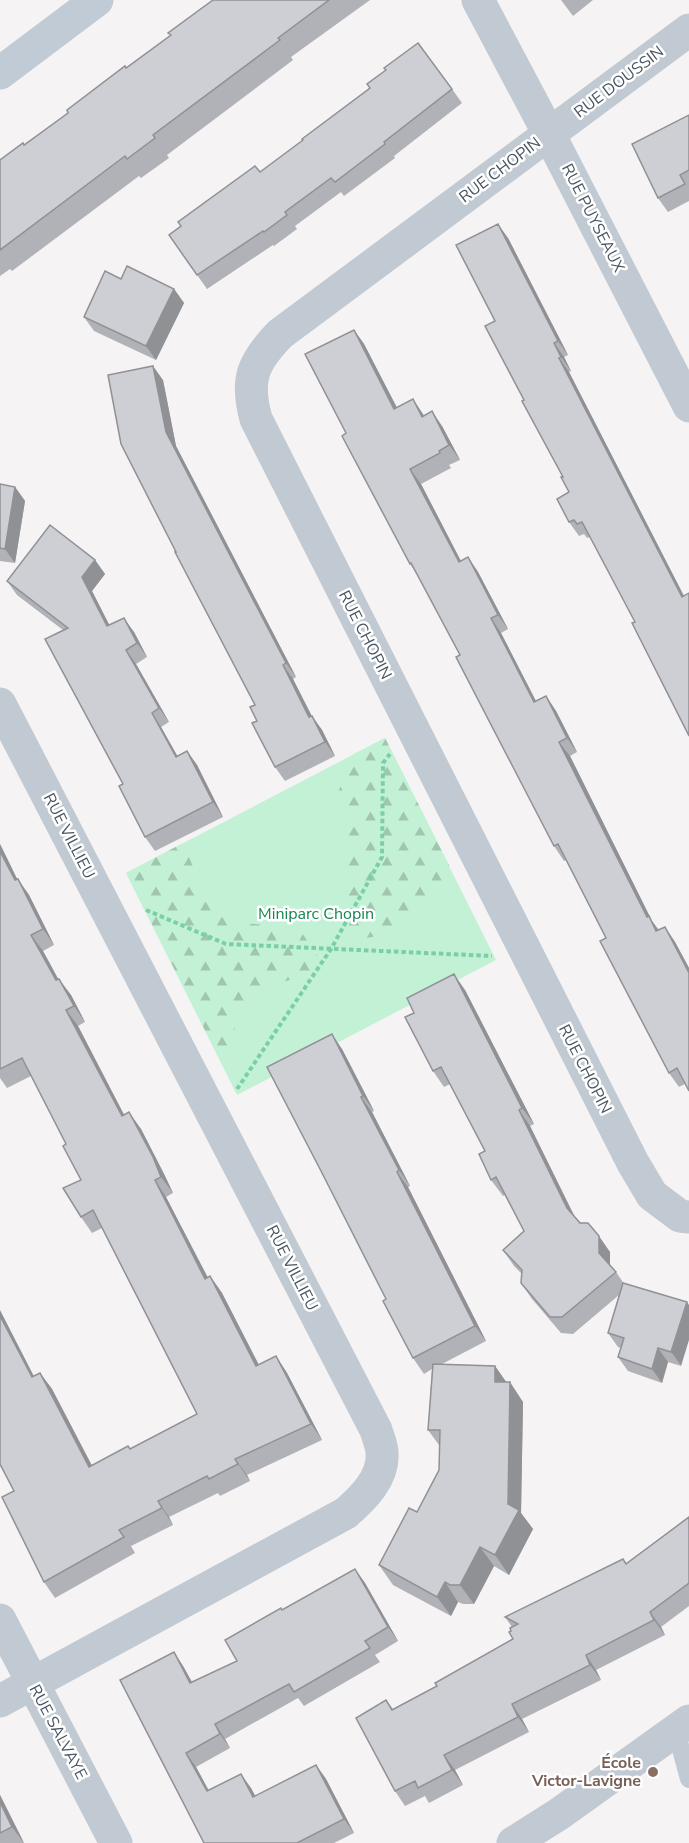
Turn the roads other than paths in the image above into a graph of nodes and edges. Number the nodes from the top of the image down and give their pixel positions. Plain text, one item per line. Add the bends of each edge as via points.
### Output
1 (97, 0) edge
2 (478, 0) edge
3 (689, 30) edge
4 (0, 73) edge
5 (549, 134) junction
6 (689, 406) edge
7 (0, 704) edge
8 (689, 1217) edge
9 (0, 1620) edge
10 (33, 1684) junction
11 (0, 1701) edge
12 (682, 1726) edge
13 (689, 1779) edge
14 (116, 1843) edge
15 (513, 1843) edge

1 - 4 main road
2 - 5 street, RUE PUYSEAUX
3 - 5 street, RUE DOUSSIN
5 - 6 street, RUE PUYSEAUX
5 - 8 street, RUE CHOPIN via 280,334 262,353 253,375 250,398 256,418 633,1163 652,1195 680,1216
7 - 10 street, RUE VILLIEU via 376,1430 382,1454 377,1478 346,1513
9 - 10 street, RUE SALVAYE
10 - 11 street, RUE VILLIEU
10 - 14 street, RUE SALVAYE
12 - 13 lane
12 - 15 street

